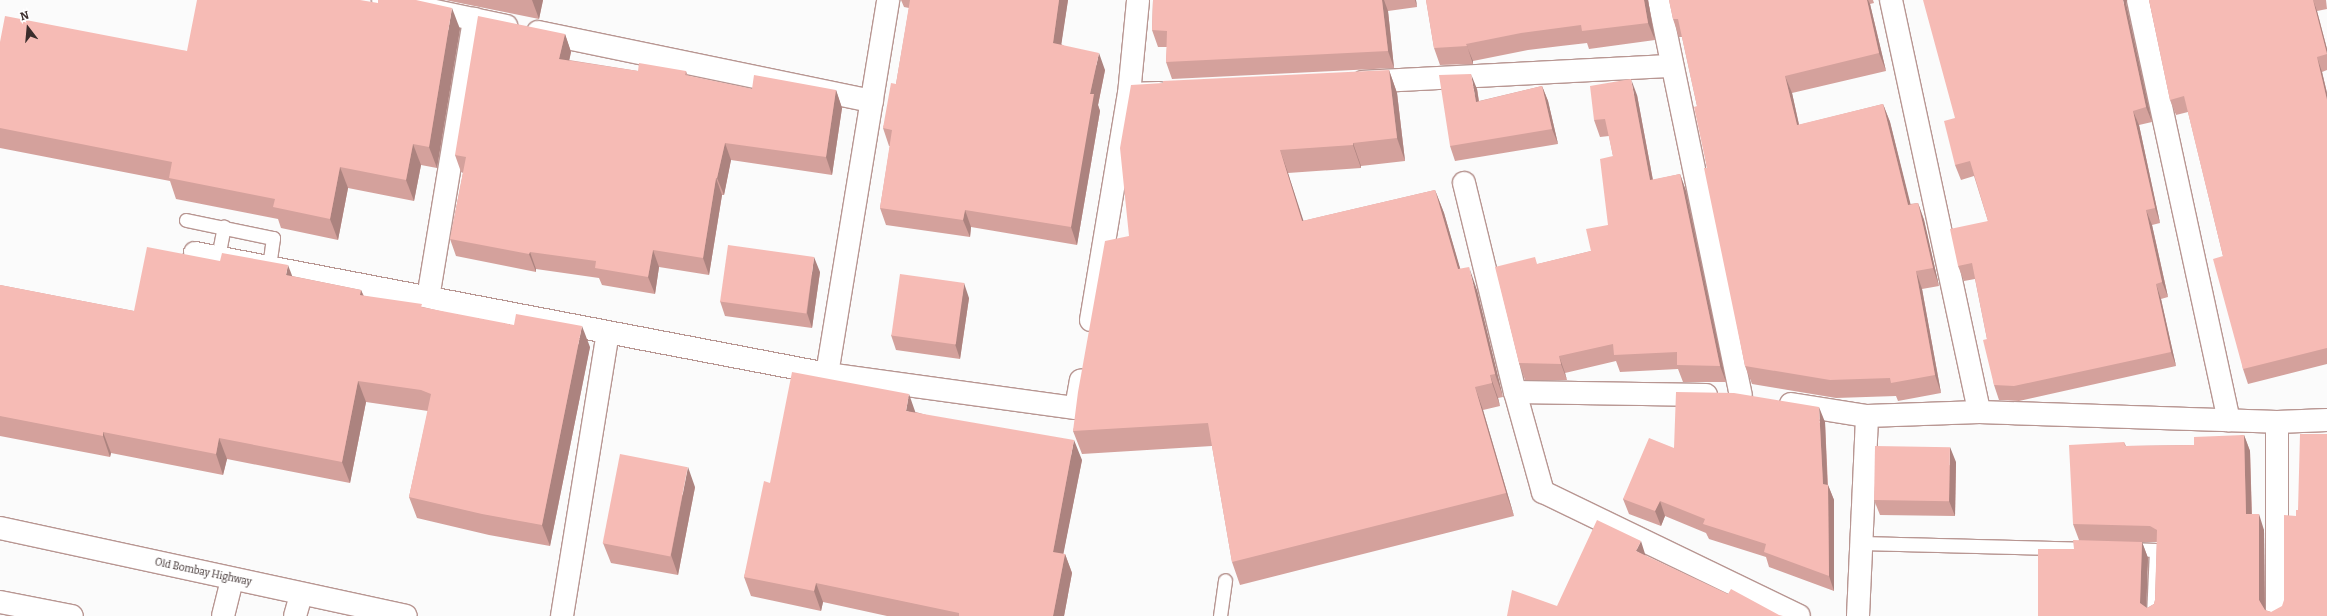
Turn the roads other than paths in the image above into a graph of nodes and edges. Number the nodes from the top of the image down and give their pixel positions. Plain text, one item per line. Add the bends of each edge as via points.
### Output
1 (383, 0) edge
2 (888, 0) edge
3 (1138, 0) edge
4 (1659, 0) edge
5 (1891, 0) edge
6 (2138, 0) edge
7 (474, 19) junction
8 (1672, 66) junction
9 (1344, 83) edge
10 (1176, 92) edge
11 (1128, 94) junction
12 (872, 101) junction
13 (1464, 183) dead end
14 (186, 220) dead end
15 (224, 227) junction
16 (195, 253) dead end
17 (218, 257) junction
18 (269, 268) junction
19 (428, 298) junction
20 (608, 333) junction
21 (1088, 338) edge
22 (1084, 361) edge
23 (827, 374) junction
24 (1515, 392) junction
25 (1741, 396) junction
26 (1979, 412) junction
27 (1867, 416) junction
28 (2228, 420) junction
29 (2327, 420) edge
30 (2277, 422) junction
31 (0, 528) edge
32 (1861, 543) junction
33 (2101, 549) edge
34 (2117, 549) edge
35 (232, 579) junction
36 (1225, 580) dead end
37 (301, 595) junction
38 (0, 602) edge
39 (72, 616) edge
40 (223, 616) edge
41 (295, 616) edge
42 (406, 616) edge
43 (562, 616) edge
44 (1220, 616) edge
45 (1799, 616) edge
46 (1858, 616) edge
47 (2153, 616) edge
48 (2277, 616) edge

1 - 7 street
2 - 12 street
3 - 11 street
4 - 8 street
5 - 26 street
6 - 28 street
7 - 12 street
7 - 19 street
8 - 9 street
8 - 25 street
10 - 11 street
11 - 21 street
12 - 23 street
13 - 24 street
14 - 15 lane
15 - 17 lane
15 - 18 lane via 273,238
16 - 17 street
17 - 18 street
18 - 19 street
19 - 20 street
20 - 23 street
20 - 43 street
22 - 23 street via 1076,408
24 - 25 street
24 - 45 street via 1543,492
25 - 27 street
26 - 27 street
26 - 28 street
27 - 32 street
28 - 30 street
29 - 30 street
30 - 48 street
31 - 35 street, Old Bombay Highway
32 - 33 lane
32 - 46 street
34 - 47 lane via 2156,550
35 - 37 street, Old Bombay Highway
35 - 40 street
36 - 44 lane
37 - 41 street
37 - 42 street, Old Bombay Highway
38 - 39 street

